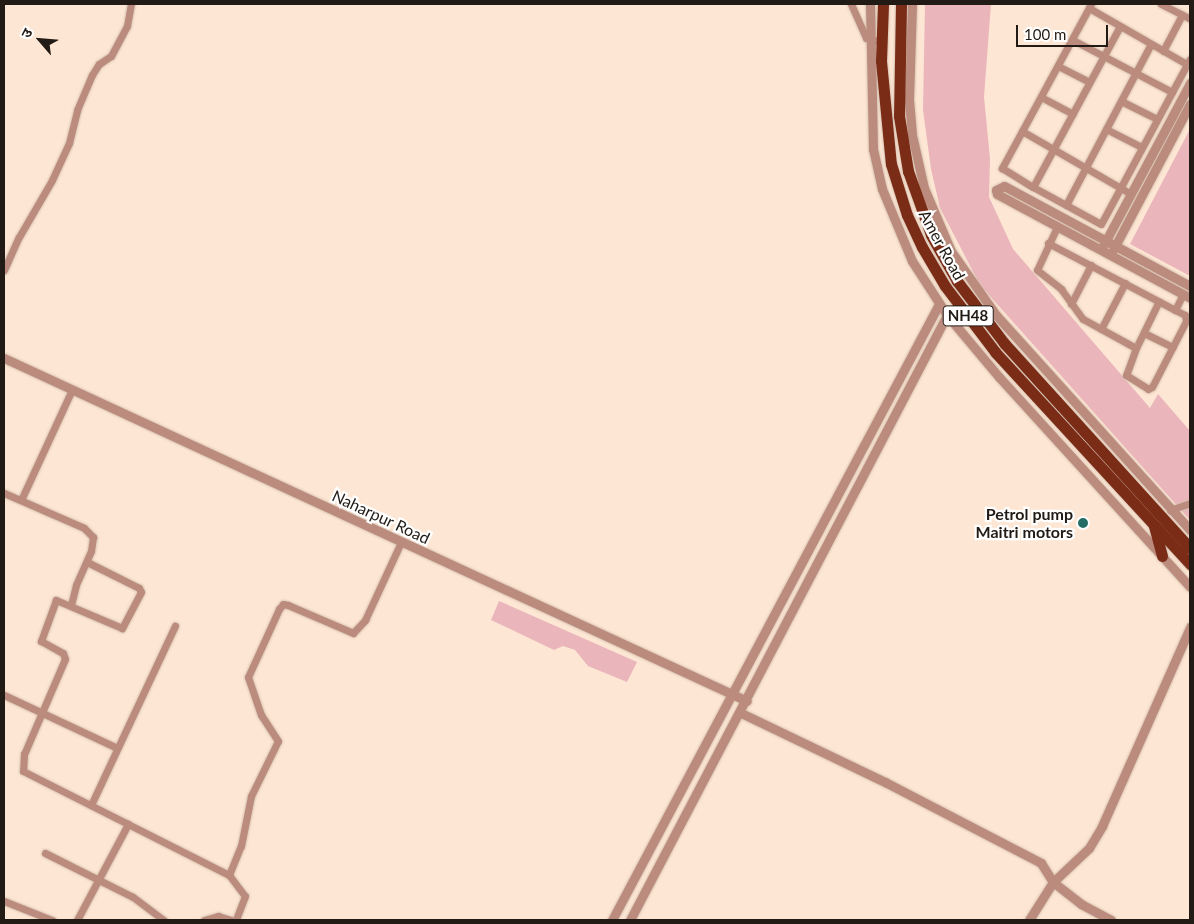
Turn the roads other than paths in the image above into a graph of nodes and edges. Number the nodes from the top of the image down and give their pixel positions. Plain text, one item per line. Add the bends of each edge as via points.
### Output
1 (131, 4) edge
2 (851, 4) edge
3 (870, 4) edge
4 (882, 4) edge
5 (901, 4) edge
6 (912, 4) edge
7 (1160, 4) edge
8 (1090, 6) edge
9 (1182, 15) junction
10 (1190, 19) edge
11 (1120, 26) junction
12 (868, 40) junction
13 (1073, 40) junction
14 (881, 42) junction
15 (1151, 44) junction
16 (1163, 51) junction
17 (1104, 56) junction
18 (1189, 63) edge
19 (1058, 66) junction
20 (1135, 73) junction
21 (1089, 82) junction
22 (1190, 83) edge
23 (1172, 92) junction
24 (1041, 97) junction
25 (1121, 101) junction
26 (1190, 104) edge
27 (1073, 114) junction
28 (1157, 119) junction
29 (1106, 130) junction
30 (1022, 131) junction
31 (1142, 147) junction
32 (1054, 149) junction
33 (1087, 167) junction
34 (1033, 187) junction
35 (1121, 187) junction
36 (1131, 194) junction
37 (1066, 205) junction
38 (1057, 227) junction
39 (1106, 241) junction
40 (1048, 243) junction
41 (1115, 246) junction
42 (1101, 251) junction
43 (1110, 256) junction
44 (1091, 265) junction
45 (4, 270) edge
46 (1125, 283) junction
47 (1190, 286) edge
48 (1187, 296) edge
49 (1159, 301) junction
50 (939, 304) junction
51 (1071, 304) junction
52 (1175, 310) junction
53 (947, 315) junction
54 (1101, 329) junction
55 (1144, 333) junction
56 (1173, 347) junction
57 (1136, 348) junction
58 (4, 358) edge
59 (71, 392) junction
60 (4, 493) edge
61 (21, 500) junction
62 (1190, 503) edge
63 (1170, 510) junction
64 (1153, 524) junction
65 (1190, 530) edge
66 (401, 542) junction
67 (1189, 546) edge
68 (1162, 556) junction
69 (87, 562) junction
70 (1190, 564) edge
71 (1190, 587) edge
72 (71, 605) junction
73 (175, 626) dead end
74 (1190, 626) edge
75 (4, 695) edge
76 (732, 695) junction
77 (746, 702) junction
78 (43, 713) junction
79 (741, 713) junction
80 (117, 748) junction
81 (91, 806) junction
82 (128, 824) junction
83 (45, 853) dead end
84 (229, 875) junction
85 (97, 878) junction
86 (1053, 882) junction
87 (4, 901) edge
88 (52, 920) edge
89 (77, 920) edge
90 (164, 920) edge
91 (204, 920) edge
92 (231, 920) edge
93 (236, 920) edge
94 (612, 920) edge
95 (630, 920) edge
96 (1029, 920) edge
97 (1111, 920) edge

1 - 45 street via 127,26 111,56 99,64 92,75 52,180 19,236
2 - 12 street
3 - 12 street
4 - 14 highway, Amer Road / NH48
5 - 67 highway, Amer Road / NH48 via 899,116 908,171 931,235 957,281 1004,343
6 - 63 street via 909,100 912,135 924,188 939,228 983,299
7 - 9 street
8 - 11 street
8 - 13 street
9 - 10 street
9 - 16 street
11 - 15 street
11 - 17 street
12 - 14 street
12 - 50 street via 873,149 882,189 912,261
13 - 17 street
13 - 19 street
14 - 64 highway, Amer Road / NH48 via 883,114 890,164 906,215 922,246 945,286 996,353
15 - 16 street
15 - 20 street
16 - 18 street
17 - 20 street
17 - 21 street
18 - 23 street
19 - 21 street
19 - 24 street
20 - 23 street
20 - 25 street
21 - 27 street
22 - 36 street
23 - 28 street
24 - 27 street
24 - 30 street
25 - 28 street
25 - 29 street
26 - 41 street
27 - 32 street
28 - 31 street
29 - 31 street
29 - 33 street
30 - 32 street
30 - 34 street via 1002,169
31 - 35 street
32 - 33 street
32 - 34 street
33 - 35 street
33 - 37 street
34 - 37 street
35 - 36 street
35 - 37 street via 1101,224
36 - 39 street
38 - 39 street via 997,194 996,190 1004,186
38 - 40 street
38 - 42 street
39 - 41 street
39 - 42 street
40 - 44 street
40 - 51 street via 1037,270 1061,289
41 - 43 street
41 - 47 street
42 - 43 street
43 - 48 street
44 - 46 street
44 - 51 street
46 - 49 street
46 - 54 street
48 - 52 street
49 - 52 street
49 - 55 street
50 - 53 street
50 - 76 street
51 - 54 street via 1083,319
52 - 56 street via 1185,315 1186,321
53 - 68 street
53 - 77 street
54 - 57 street
55 - 56 street
55 - 57 street
56 - 57 street via 1150,389 1126,375
58 - 59 street, Naharpur Road
59 - 61 street
59 - 66 street, Naharpur Road
60 - 61 street
61 - 69 street via 89,531 93,542
62 - 63 street
63 - 65 street
64 - 68 highway
64 - 70 highway, Amer Road / NH48
66 - 76 street, Naharpur Road
66 - 84 street via 365,620 353,633 288,605 283,604 279,609 248,677 261,715 278,742 251,796 241,846
68 - 71 street
69 - 72 street
69 - 72 street via 139,588 140,594 122,628
72 - 78 street via 56,600 42,636 43,643 62,653 65,659
73 - 80 street
74 - 86 street via 1102,826 1089,848
75 - 78 street
76 - 77 street, Naharpur Road
76 - 94 street
77 - 79 street
78 - 80 street
78 - 81 street via 24,754 24,771
79 - 86 street via 885,782 1041,863
79 - 95 street
80 - 81 street
81 - 82 street
82 - 84 street
82 - 85 street
83 - 85 street
84 - 93 street via 245,896
85 - 89 street
85 - 90 street via 139,901
86 - 96 street
86 - 97 street via 1081,904
87 - 88 street
91 - 92 street via 218,916

